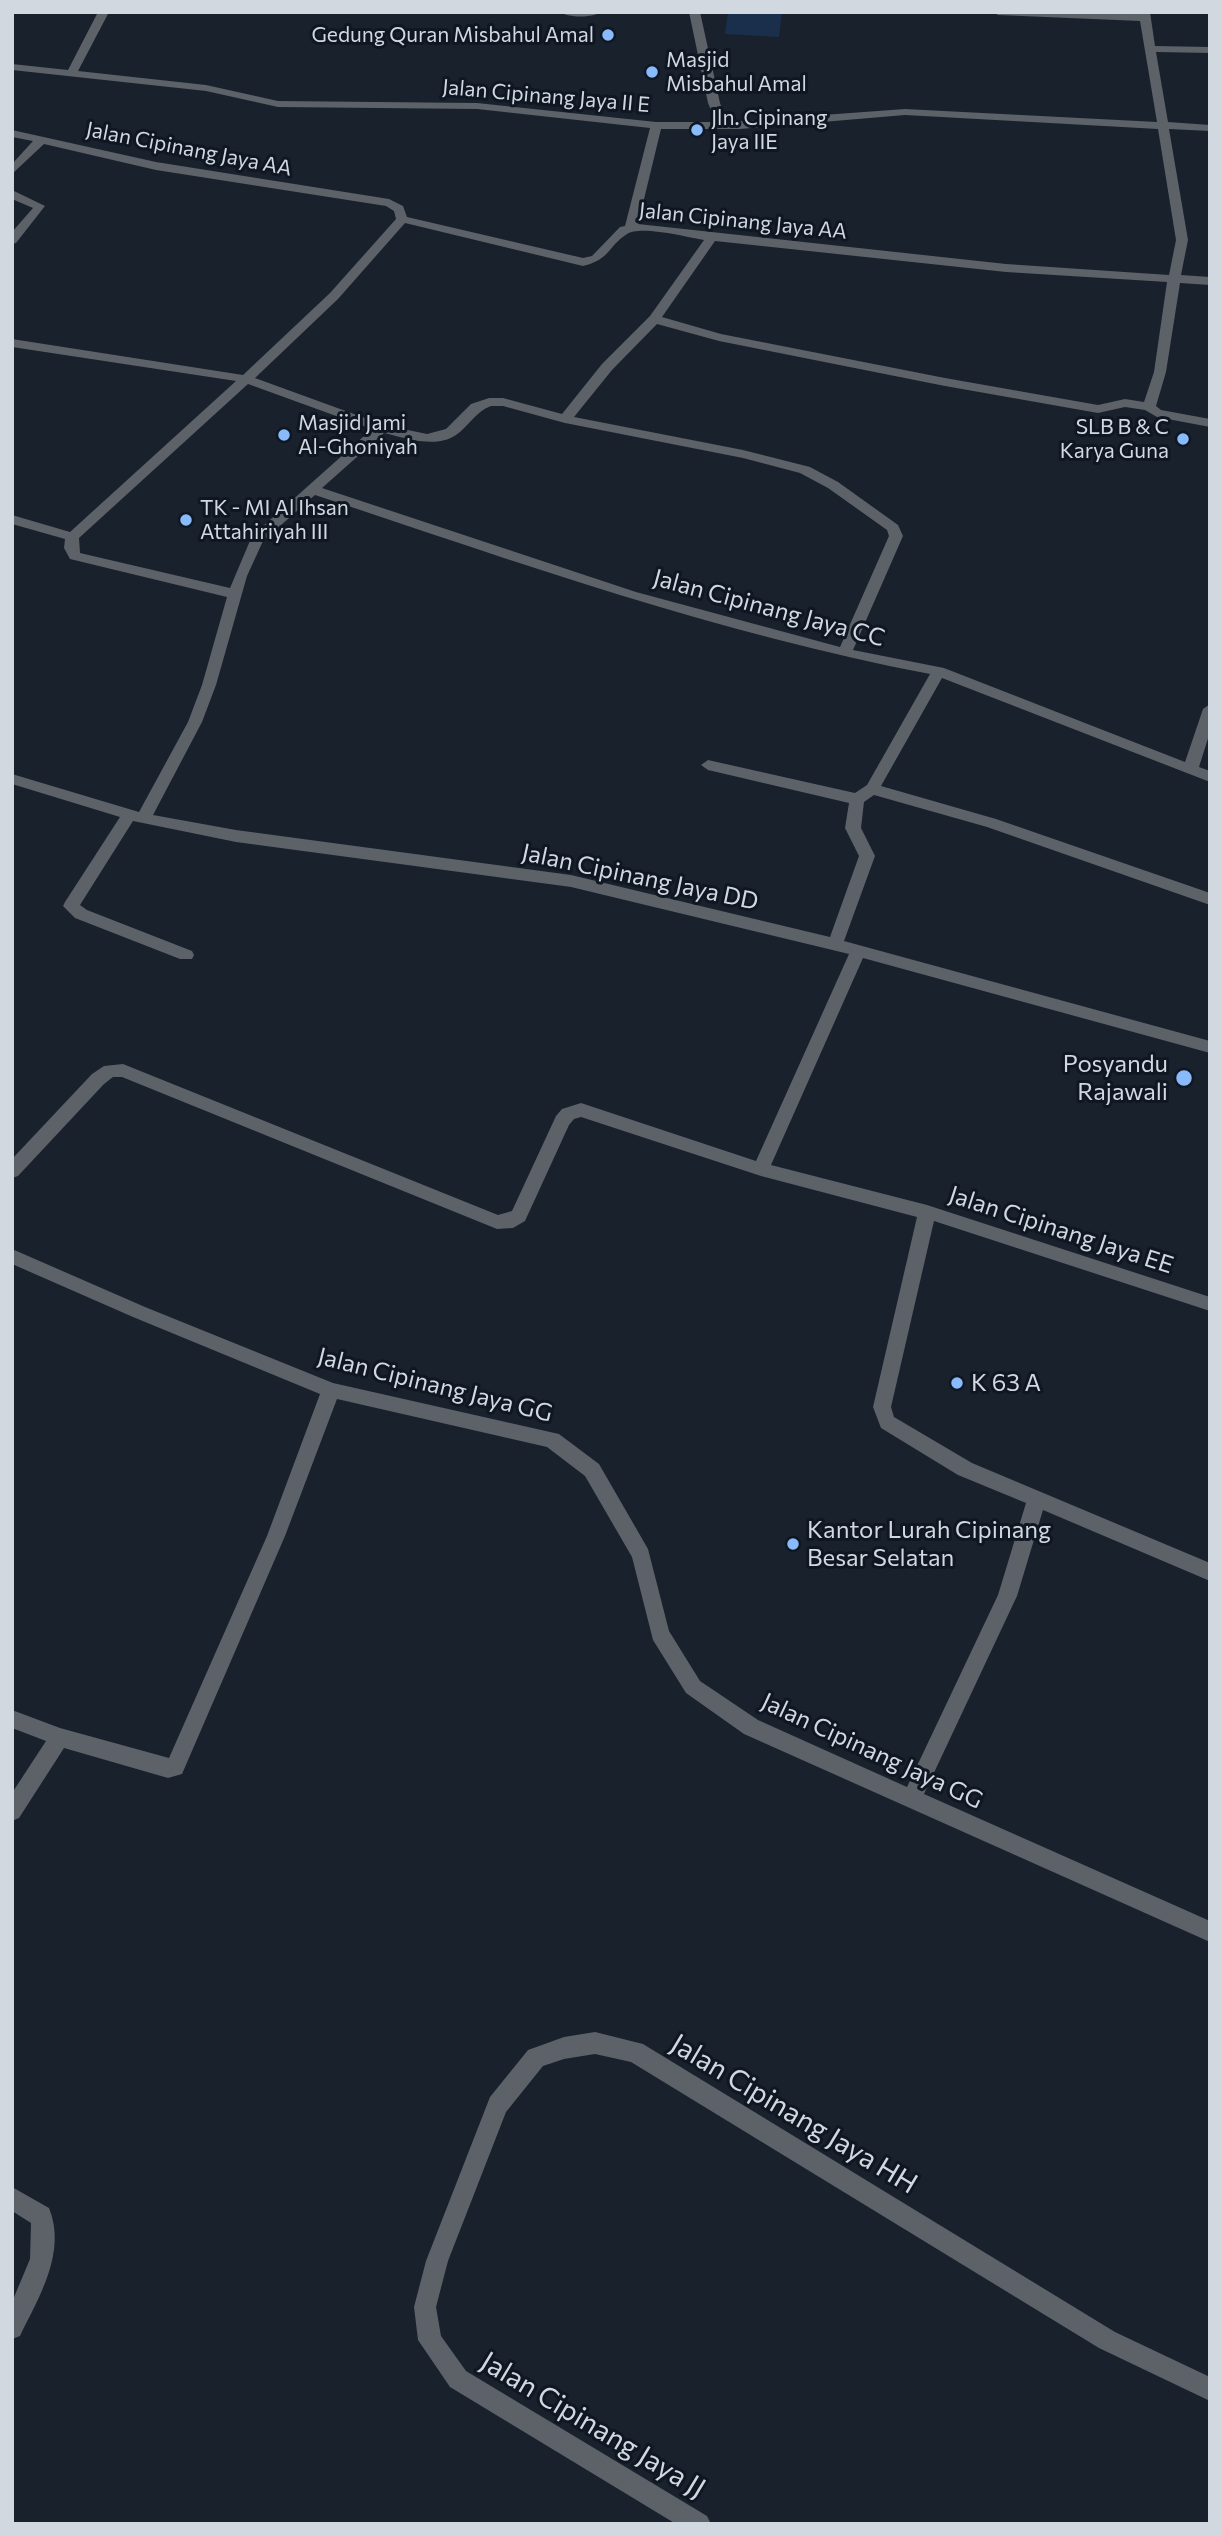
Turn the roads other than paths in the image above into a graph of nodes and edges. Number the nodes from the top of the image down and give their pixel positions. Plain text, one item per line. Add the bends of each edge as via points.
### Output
1 (104, 12) edge
2 (565, 12) edge
3 (596, 12) edge
4 (694, 12) edge
5 (998, 12) edge
6 (1145, 15) edge
7 (1150, 49) junction
8 (1210, 50) edge
9 (12, 67) edge
10 (72, 72) junction
11 (1162, 124) junction
12 (656, 125) junction
13 (723, 126) junction
14 (1210, 128) edge
15 (12, 133) edge
16 (42, 139) junction
17 (12, 172) edge
18 (12, 194) edge
19 (401, 219) junction
20 (631, 227) junction
21 (712, 237) junction
22 (12, 240) edge
23 (1174, 279) junction
24 (1210, 281) edge
25 (654, 319) junction
26 (12, 344) edge
27 (246, 379) junction
28 (1149, 407) junction
29 (565, 419) junction
30 (1210, 423) edge
31 (381, 429) junction
32 (314, 490) junction
33 (12, 520) edge
34 (72, 537) junction
35 (235, 594) junction
36 (844, 653) junction
37 (939, 671) junction
38 (1210, 709) edge
39 (708, 765) dead end
40 (1189, 770) junction
41 (1210, 777) edge
42 (12, 779) edge
43 (872, 789) junction
44 (857, 799) junction
45 (136, 817) junction
46 (1210, 899) edge
47 (835, 944) junction
48 (858, 951) junction
49 (186, 955) dead end
50 (1210, 1047) edge
51 (761, 1169) junction
52 (12, 1171) edge
53 (928, 1212) junction
54 (12, 1256) edge
55 (1210, 1304) edge
56 (331, 1390) junction
57 (1036, 1501) junction
58 (1210, 1572) edge
59 (12, 1718) edge
60 (60, 1737) junction
61 (912, 1799) junction
62 (12, 1811) edge
63 (1210, 1932) edge
64 (12, 2198) edge
65 (437, 2261) joint
66 (12, 2328) edge
67 (1210, 2389) edge
68 (699, 2524) edge

1 - 10 street
2 - 3 street
4 - 13 street
5 - 6 street
6 - 7 street
7 - 8 street
7 - 11 street
9 - 10 street, Jalan Cipinang Jaya II E
10 - 12 street, Jalan Cipinang Jaya II E via 206,88 278,104 477,106
11 - 13 street, Jalan Cipinang Jaya II E via 905,111
11 - 14 street, Jalan Cipinang Jaya II E
11 - 23 street via 1182,240
12 - 13 street, Jalan Cipinang Jaya II E
12 - 20 street
15 - 16 street, Jalan Cipinang Jaya AA
16 - 17 street
16 - 19 street, Jalan Cipinang Jaya AA via 156,166 388,203 399,209
18 - 22 street via 39,206
19 - 20 street, Jalan Cipinang Jaya AA via 583,261 596,259
19 - 27 street via 334,296
20 - 21 street, Jalan Cipinang Jaya AA
21 - 23 street, Jalan Cipinang Jaya AA via 1006,268
21 - 25 street
23 - 24 street, Jalan Cipinang Jaya AA
23 - 28 street via 1160,372
25 - 28 street via 805,355 1017,395 1098,409 1125,403
25 - 29 street
26 - 27 street
27 - 31 street
27 - 34 street
28 - 30 street via 1157,413
29 - 31 street via 503,401 476,407 440,437
29 - 36 street via 805,470 893,528 896,536
31 - 32 street
32 - 35 street via 257,539
32 - 36 street, Jalan Cipinang Jaya CC via 631,595
33 - 34 street
34 - 35 street via 75,555
35 - 45 street via 195,722
36 - 37 street, Jalan Cipinang Jaya CC
37 - 40 street, Jalan Cipinang Jaya CC
37 - 43 street
38 - 40 street
39 - 44 street
40 - 41 street, Jalan Cipinang Jaya CC
42 - 45 street, Jalan Cipinang Jaya DD
43 - 44 street
43 - 46 street via 990,823
44 - 47 street via 853,828 867,856
45 - 47 street, Jalan Cipinang Jaya DD via 236,836 571,881
45 - 49 street via 71,906
47 - 48 street, Jalan Cipinang Jaya DD
48 - 50 street, Jalan Cipinang Jaya DD
48 - 51 street
51 - 52 street via 581,1110 562,1121 519,1216 497,1222 123,1070 98,1079
51 - 53 street
53 - 55 street, Jalan Cipinang Jaya EE
53 - 57 street, Jalan Cipinang Jaya EE via 882,1407 887,1422 965,1469
54 - 56 street, Jalan Cipinang Jaya GG
56 - 60 street via 276,1536 175,1767
56 - 61 street, Jalan Cipinang Jaya GG via 552,1440 592,1470 641,1555 660,1634 694,1687 751,1727
57 - 58 street
57 - 61 street via 1007,1596
59 - 60 street
60 - 62 street
61 - 63 street, Jalan Cipinang Jaya GG
64 - 66 street via 41,2216 46,2234 38,2271
65 - 67 street, Jalan Cipinang Jaya HH via 498,2105 536,2058 595,2043 635,2052 1107,2340
65 - 68 street, Jalan Cipinang Jaya JJ via 425,2307 430,2340 458,2379

